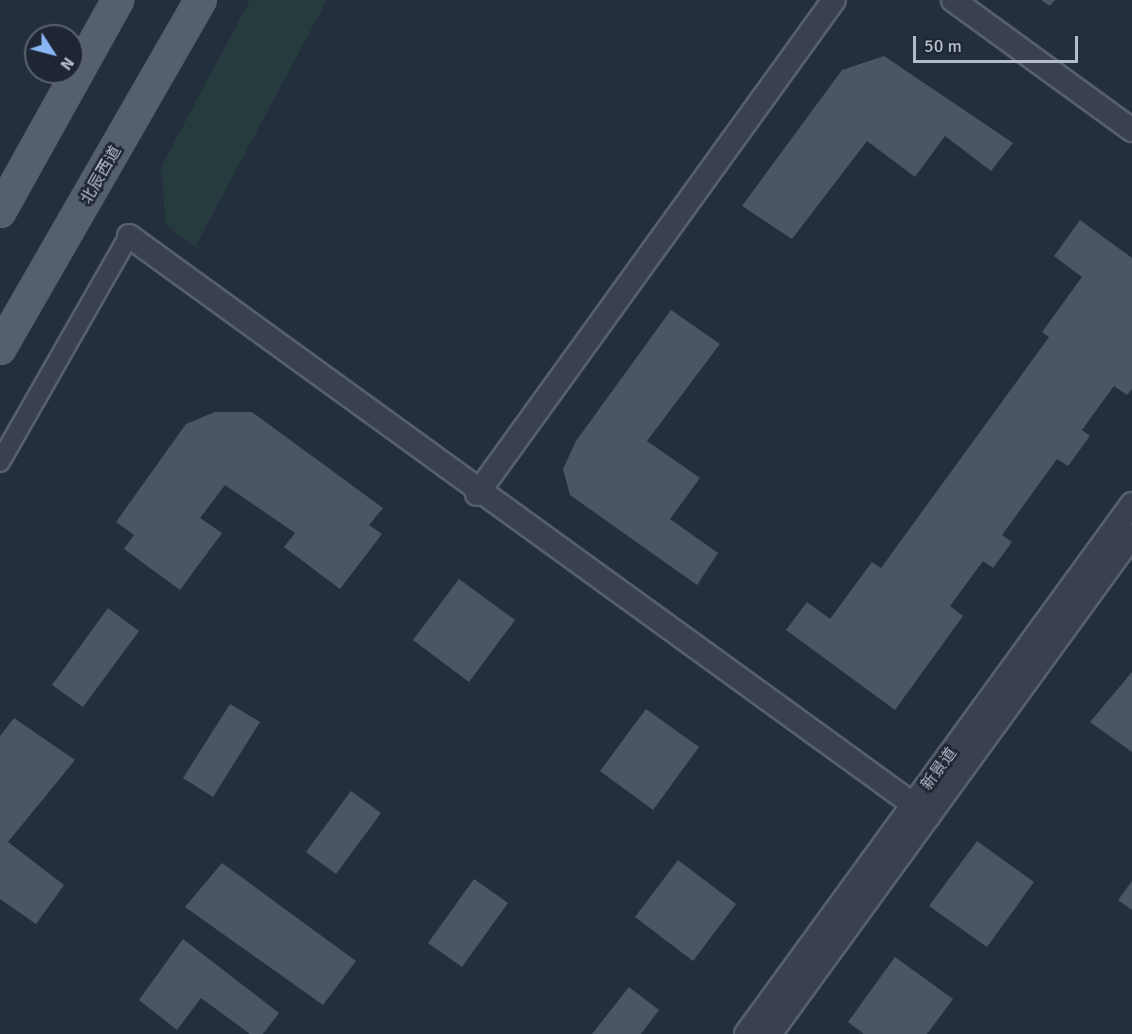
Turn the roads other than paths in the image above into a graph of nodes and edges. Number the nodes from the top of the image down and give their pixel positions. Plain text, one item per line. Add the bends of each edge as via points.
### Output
1 (118, 0) edge
2 (201, 0) edge
3 (834, 0) edge
4 (953, 0) edge
5 (1132, 130) edge
6 (0, 212) edge
7 (129, 236) joint
8 (0, 349) edge
9 (0, 462) edge
10 (477, 494) junction
11 (1132, 504) edge
12 (1128, 530) edge
13 (921, 810) junction
14 (746, 1034) edge
15 (770, 1034) edge

1 - 6 main road
2 - 8 main road, 北辰西道
3 - 10 street
4 - 5 street
7 - 9 street
7 - 10 street
10 - 13 street
11 - 12 street, 新景道
12 - 13 street, 新景道
13 - 14 street, 新景道
13 - 15 street, 新景道

